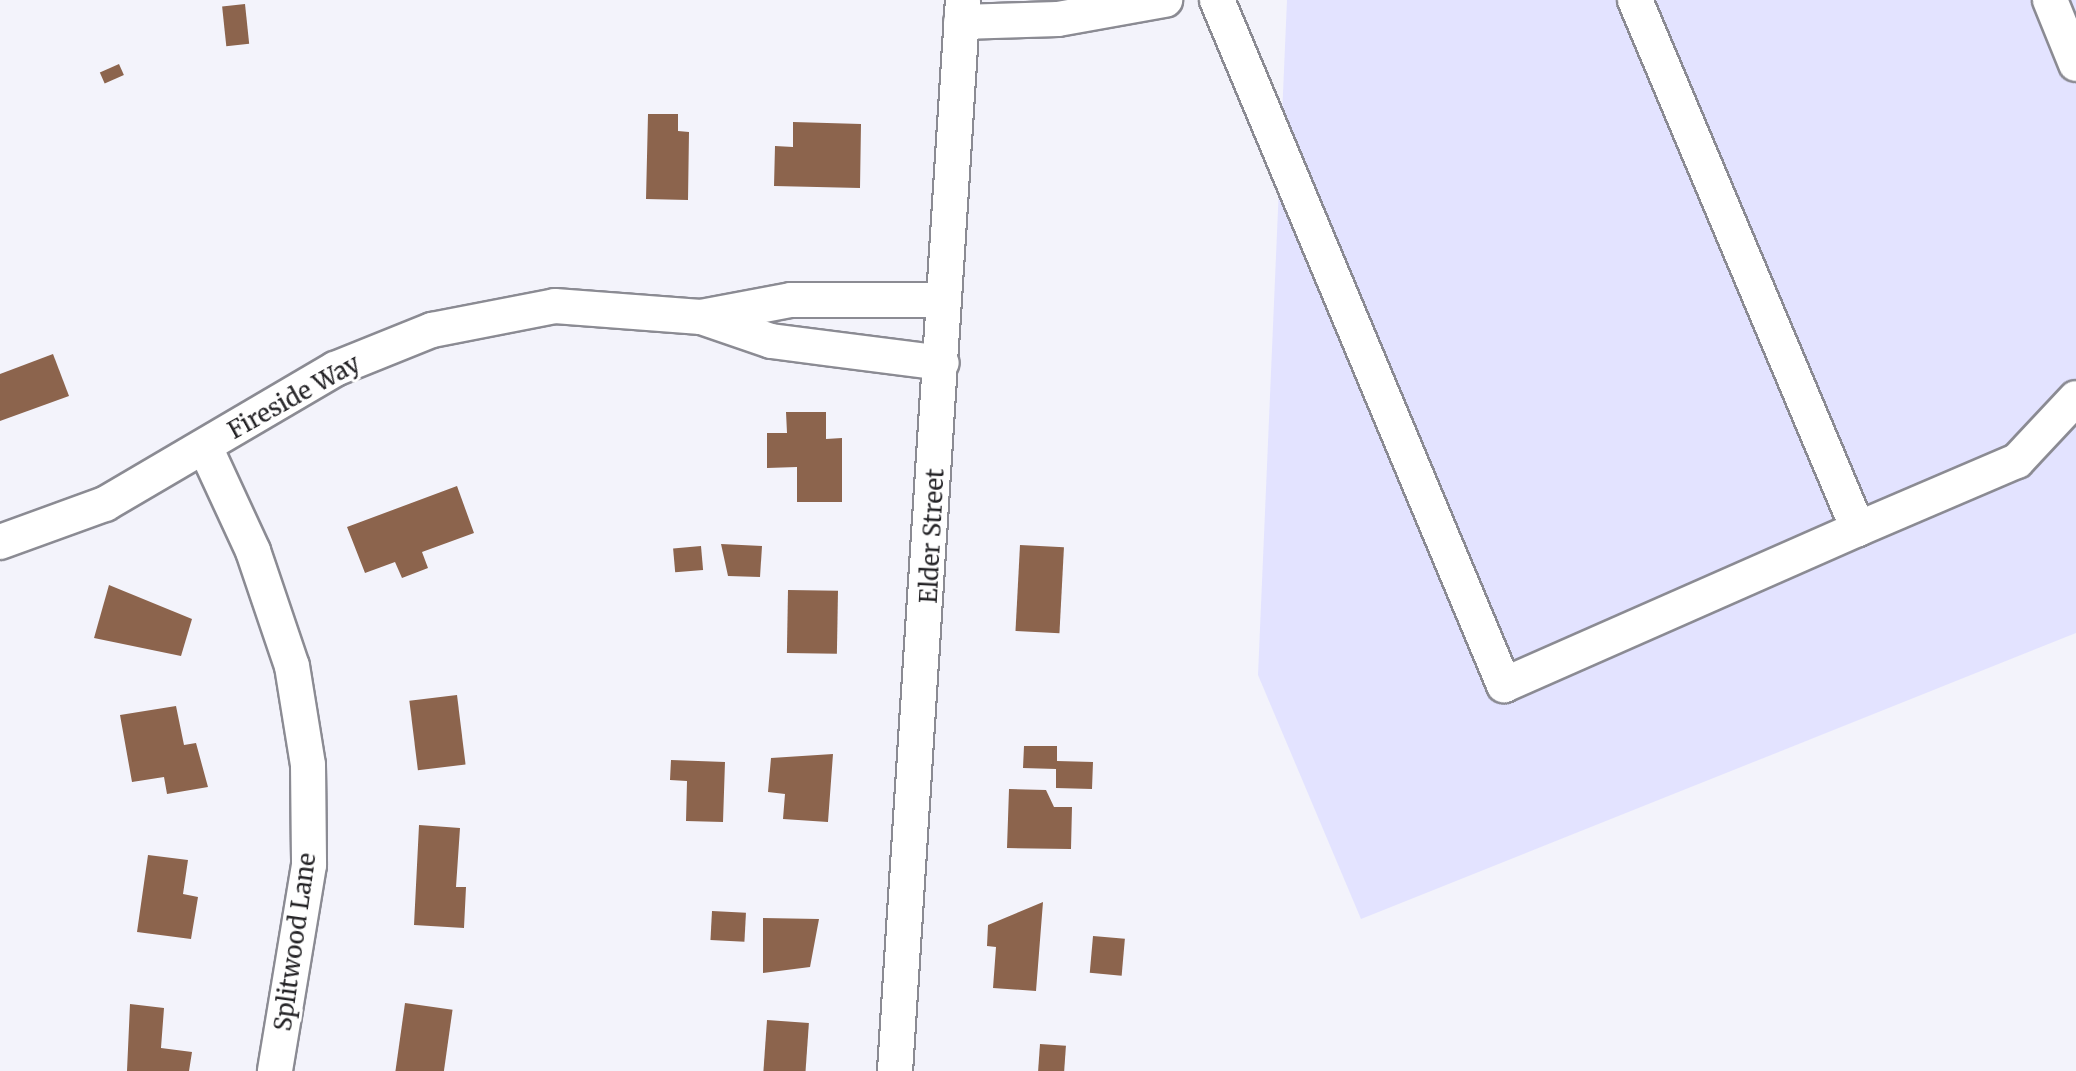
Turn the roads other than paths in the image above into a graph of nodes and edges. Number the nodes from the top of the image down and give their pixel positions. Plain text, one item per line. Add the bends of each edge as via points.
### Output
1 (1165, 0) edge
2 (1217, 0) edge
3 (1635, 0) edge
4 (2050, 0) edge
5 (962, 11) edge
6 (2076, 64) edge
7 (944, 300) junction
8 (701, 317) junction
9 (942, 363) junction
10 (2076, 398) edge
11 (205, 447) junction
12 (1858, 529) junction
13 (0, 542) edge
14 (275, 1071) edge
15 (895, 1071) edge

1 - 5 street via 1058,19
2 - 12 street via 1504,685
3 - 12 street
4 - 6 street
5 - 7 street, Elder Street
7 - 8 street, Fireside Way via 791,300
7 - 9 street, Elder Street
8 - 9 street, Fireside Way via 771,341
8 - 11 street, Fireside Way via 555,306 432,330 335,369
9 - 15 street, Elder Street
10 - 12 street via 2017,461
11 - 13 street, Fireside Way via 105,504
11 - 14 street, Splitwood Lane via 253,551 292,666 308,765 309,865

